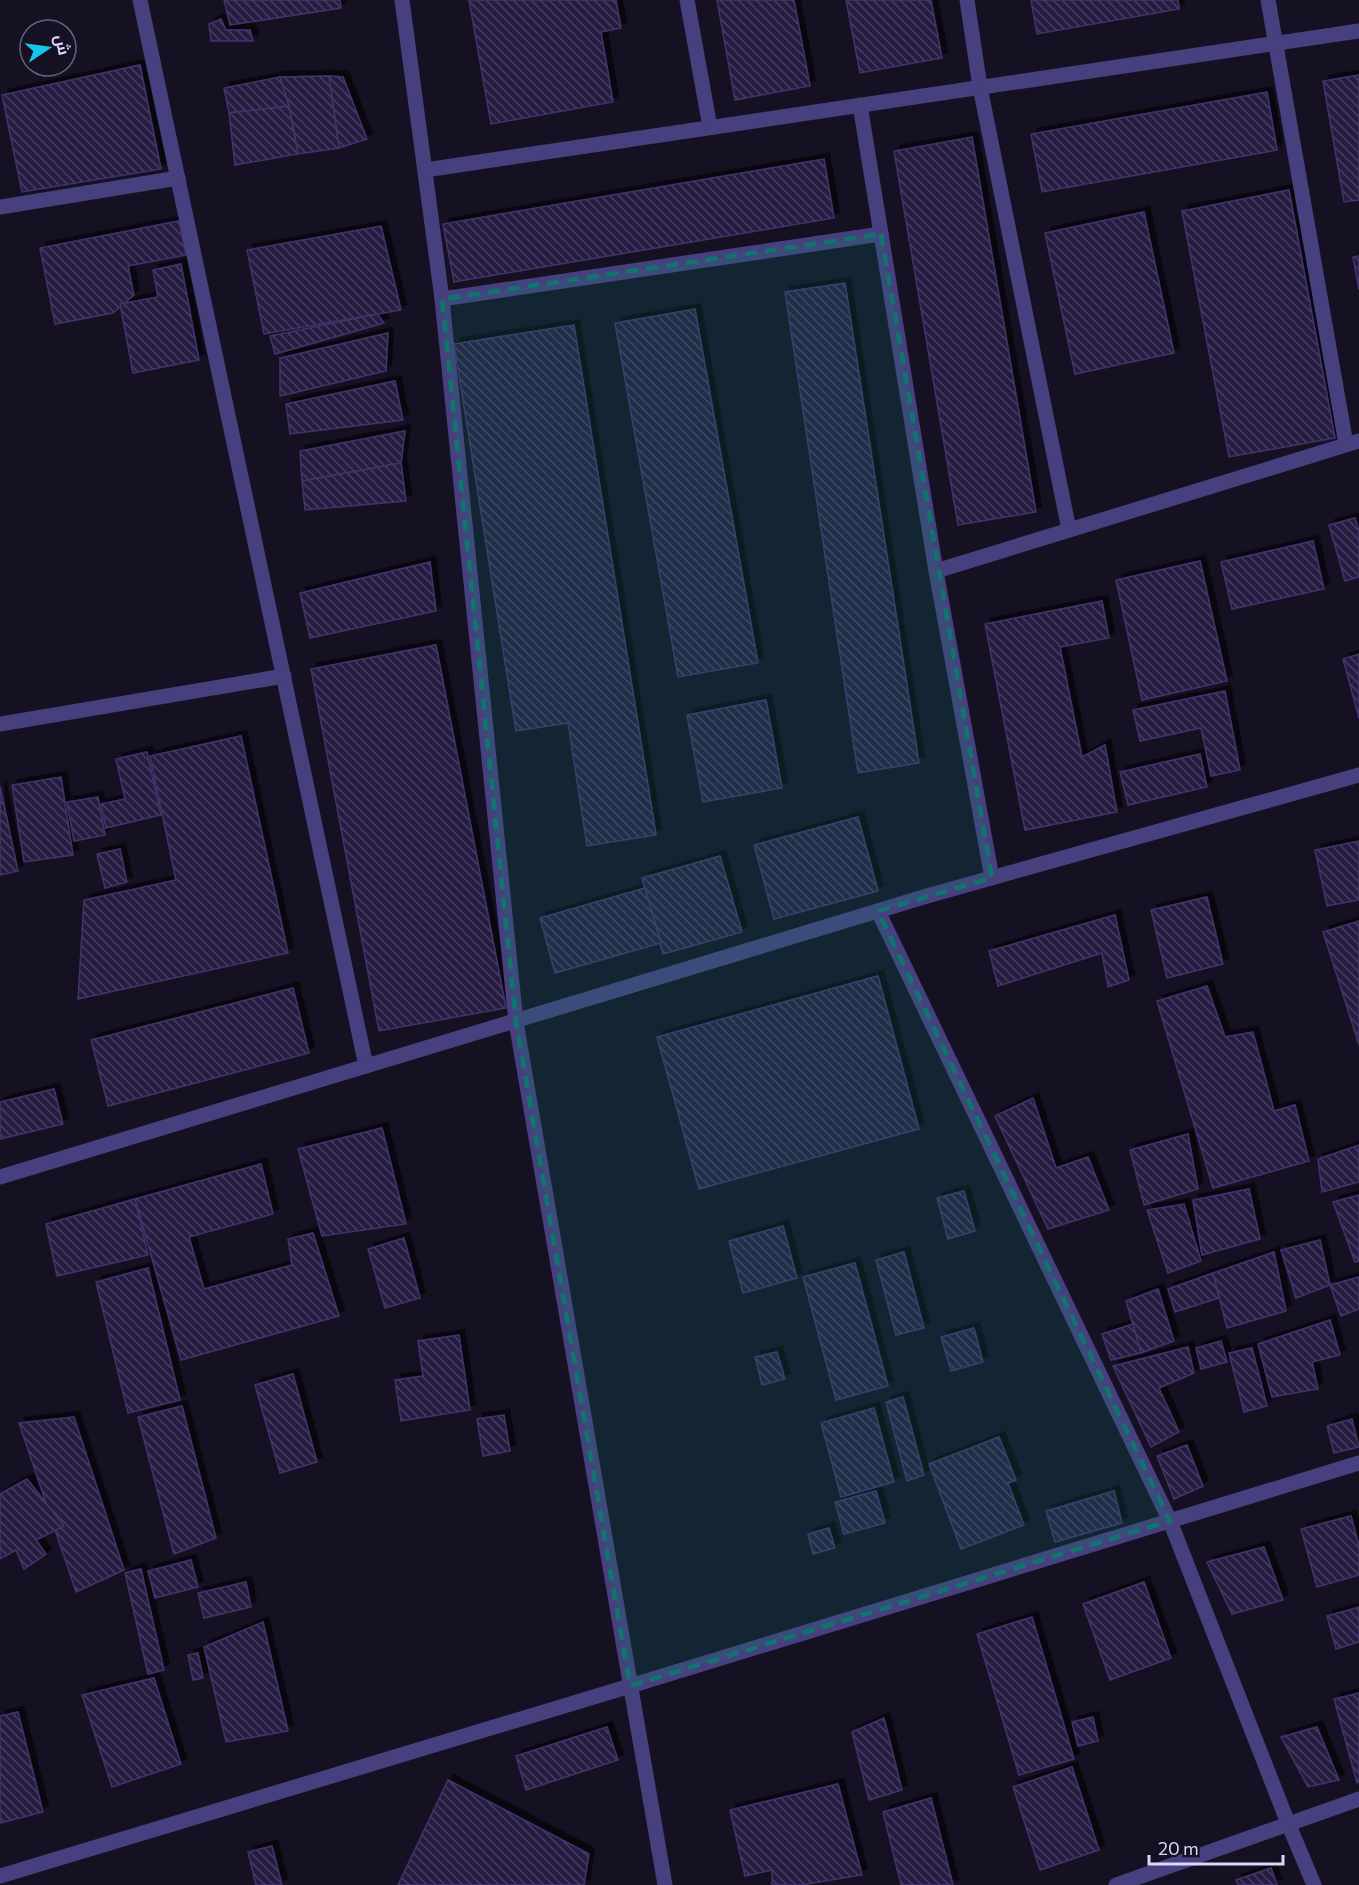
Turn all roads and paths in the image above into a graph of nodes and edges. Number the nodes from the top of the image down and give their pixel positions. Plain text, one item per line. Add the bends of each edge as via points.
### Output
1 (140, 0) edge
2 (402, 0) edge
3 (687, 0) edge
4 (967, 0) edge
5 (1268, 0) edge
6 (1359, 31) edge
7 (1276, 42) junction
8 (980, 87) junction
9 (860, 105) junction
10 (710, 127) junction
11 (425, 170) junction
12 (178, 178) junction
13 (0, 207) edge
14 (881, 234) junction
15 (442, 299) junction
16 (1353, 443) edge
17 (1069, 530) junction
18 (936, 572) junction
19 (284, 676) junction
20 (0, 724) edge
21 (1359, 776) edge
22 (992, 878) junction
23 (878, 911) junction
24 (516, 1022) junction
25 (366, 1066) junction
26 (0, 1177) edge
27 (1359, 1463) edge
28 (1170, 1521) junction
29 (630, 1686) junction
30 (1359, 1799) edge
31 (1288, 1823) junction
32 (7, 1878) edge
33 (665, 1885) edge
34 (1116, 1885) edge
35 (1314, 1885) edge

1 - 12 street
2 - 11 street
3 - 10 street
4 - 8 street
5 - 7 street
6 - 7 street
7 - 8 street
7 - 16 street
8 - 9 street
8 - 17 street
9 - 10 street
9 - 14 street
10 - 11 street
11 - 15 street
12 - 13 street
12 - 19 street
14 - 15 street
14 - 18 street
15 - 24 street
16 - 17 street
17 - 18 street
18 - 22 street
19 - 20 street
19 - 25 street
21 - 22 street
22 - 23 street
23 - 24 street
23 - 28 street
24 - 25 street
24 - 29 street
25 - 26 street
27 - 28 street
28 - 29 street
28 - 31 street
29 - 32 street
29 - 33 street
30 - 31 street
31 - 34 street
31 - 35 street

